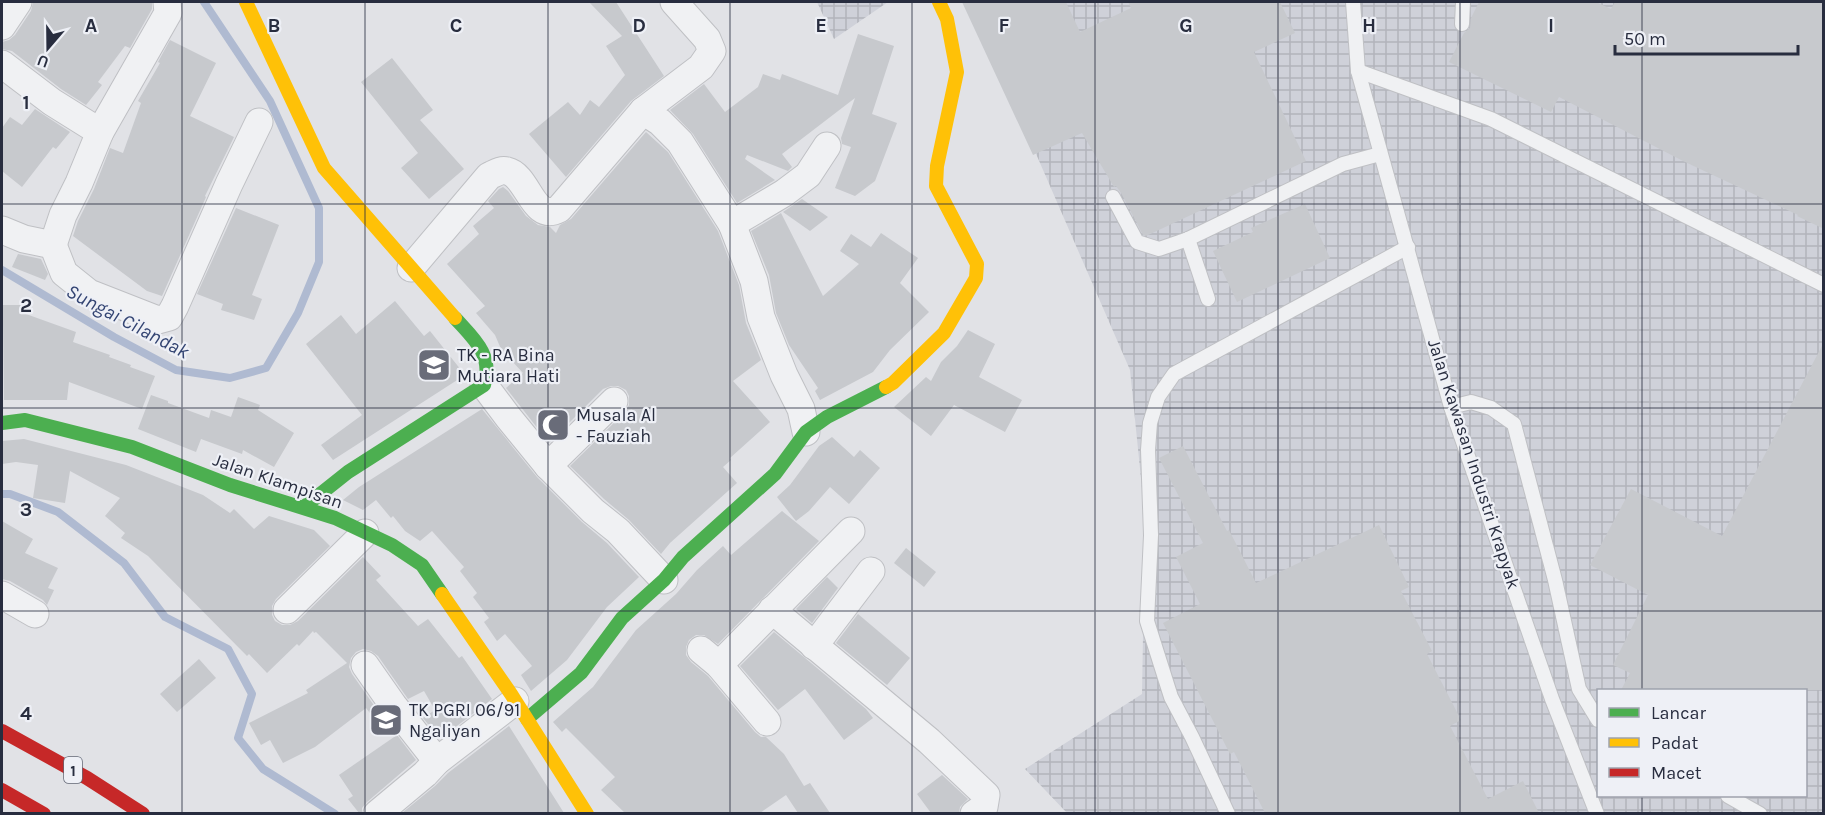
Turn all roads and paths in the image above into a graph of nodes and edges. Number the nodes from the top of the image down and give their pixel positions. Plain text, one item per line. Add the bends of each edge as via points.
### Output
1 (18, 2) edge
2 (167, 2) edge
3 (246, 2) edge
4 (674, 2) edge
5 (939, 2) edge
6 (1353, 2) edge
7 (1463, 2) edge
8 (1462, 24) dead end
9 (2, 26) edge
10 (2, 64) edge
11 (1358, 71) junction
12 (643, 111) junction
13 (259, 122) dead end
14 (100, 132) junction
15 (827, 146) dead end
16 (1380, 154) junction
17 (1113, 197) dead end
18 (732, 224) junction
19 (2, 230) edge
20 (1188, 239) junction
21 (53, 245) junction
22 (1408, 247) junction
23 (411, 268) junction
24 (1824, 285) edge
25 (1208, 299) dead end
26 (483, 384) junction
27 (614, 401) dead end
28 (1451, 407) junction
29 (2, 423) edge
30 (806, 432) junction
31 (548, 466) junction
32 (304, 507) junction
33 (851, 531) dead end
34 (365, 532) junction
35 (871, 571) dead end
36 (664, 580) junction
37 (2, 595) edge
38 (287, 610) dead end
39 (772, 610) junction
40 (34, 614) dead end
41 (814, 646) junction
42 (365, 665) dead end
43 (521, 710) junction
44 (1597, 717) edge
45 (767, 722) dead end
46 (2, 731) edge
47 (437, 761) junction
48 (2, 790) edge
49 (1732, 797) edge
50 (44, 813) edge
51 (143, 813) edge
52 (377, 813) edge
53 (587, 813) edge
54 (974, 813) edge
55 (1228, 813) edge
56 (1597, 813) edge
57 (1760, 813) edge

1 - 9 street
2 - 14 street via 168,13
3 - 23 main road via 324,168
4 - 12 street via 707,39 712,51 701,67
5 - 30 main road via 947,19 957,72 936,186 977,264 976,278 944,333 893,382 826,417
6 - 11 lane, Jalan Kawasan Industri Krapyak
7 - 8 lane
10 - 14 street
11 - 16 lane, Jalan Kawasan Industri Krapyak
11 - 24 lane via 1491,119
12 - 18 street via 680,142
12 - 23 street via 559,209 553,213 542,210 517,177 507,170 500,171 489,177
13 - 21 street via 169,317 159,320 89,293 64,273
14 - 21 street
15 - 18 street via 808,175
16 - 20 lane via 1343,164
16 - 22 lane, Jalan Kawasan Industri Krapyak
17 - 20 lane via 1137,242 1159,249
18 - 30 street via 754,280 760,317 801,409
19 - 21 street
20 - 25 lane
22 - 28 lane, Jalan Kawasan Industri Krapyak
22 - 55 lane via 1174,374 1155,406 1148,450 1148,621 1171,697
23 - 26 main road via 481,347 488,373
26 - 31 street
26 - 32 main road via 348,472
27 - 31 street
28 - 44 lane via 1471,402 1491,408 1514,424 1579,689
28 - 56 lane, Jalan Kawasan Industri Krapyak via 1552,699
29 - 32 main road, Jalan Klampisan via 25,420 132,447 230,485
30 - 36 main road via 775,474 682,557
31 - 36 street
32 - 34 main road, Jalan Klampisan
33 - 39 street
34 - 38 street
34 - 43 main road, Jalan Klampisan via 422,565
35 - 41 street
36 - 43 main road via 622,618 581,674
37 - 40 street
39 - 41 street
39 - 45 street via 710,658
41 - 54 street via 929,741 986,795 984,807
42 - 47 street
43 - 47 street
43 - 53 main road, Jalan Klampisan
46 - 51 main road, 1
47 - 52 street
48 - 50 main road
49 - 57 lane

